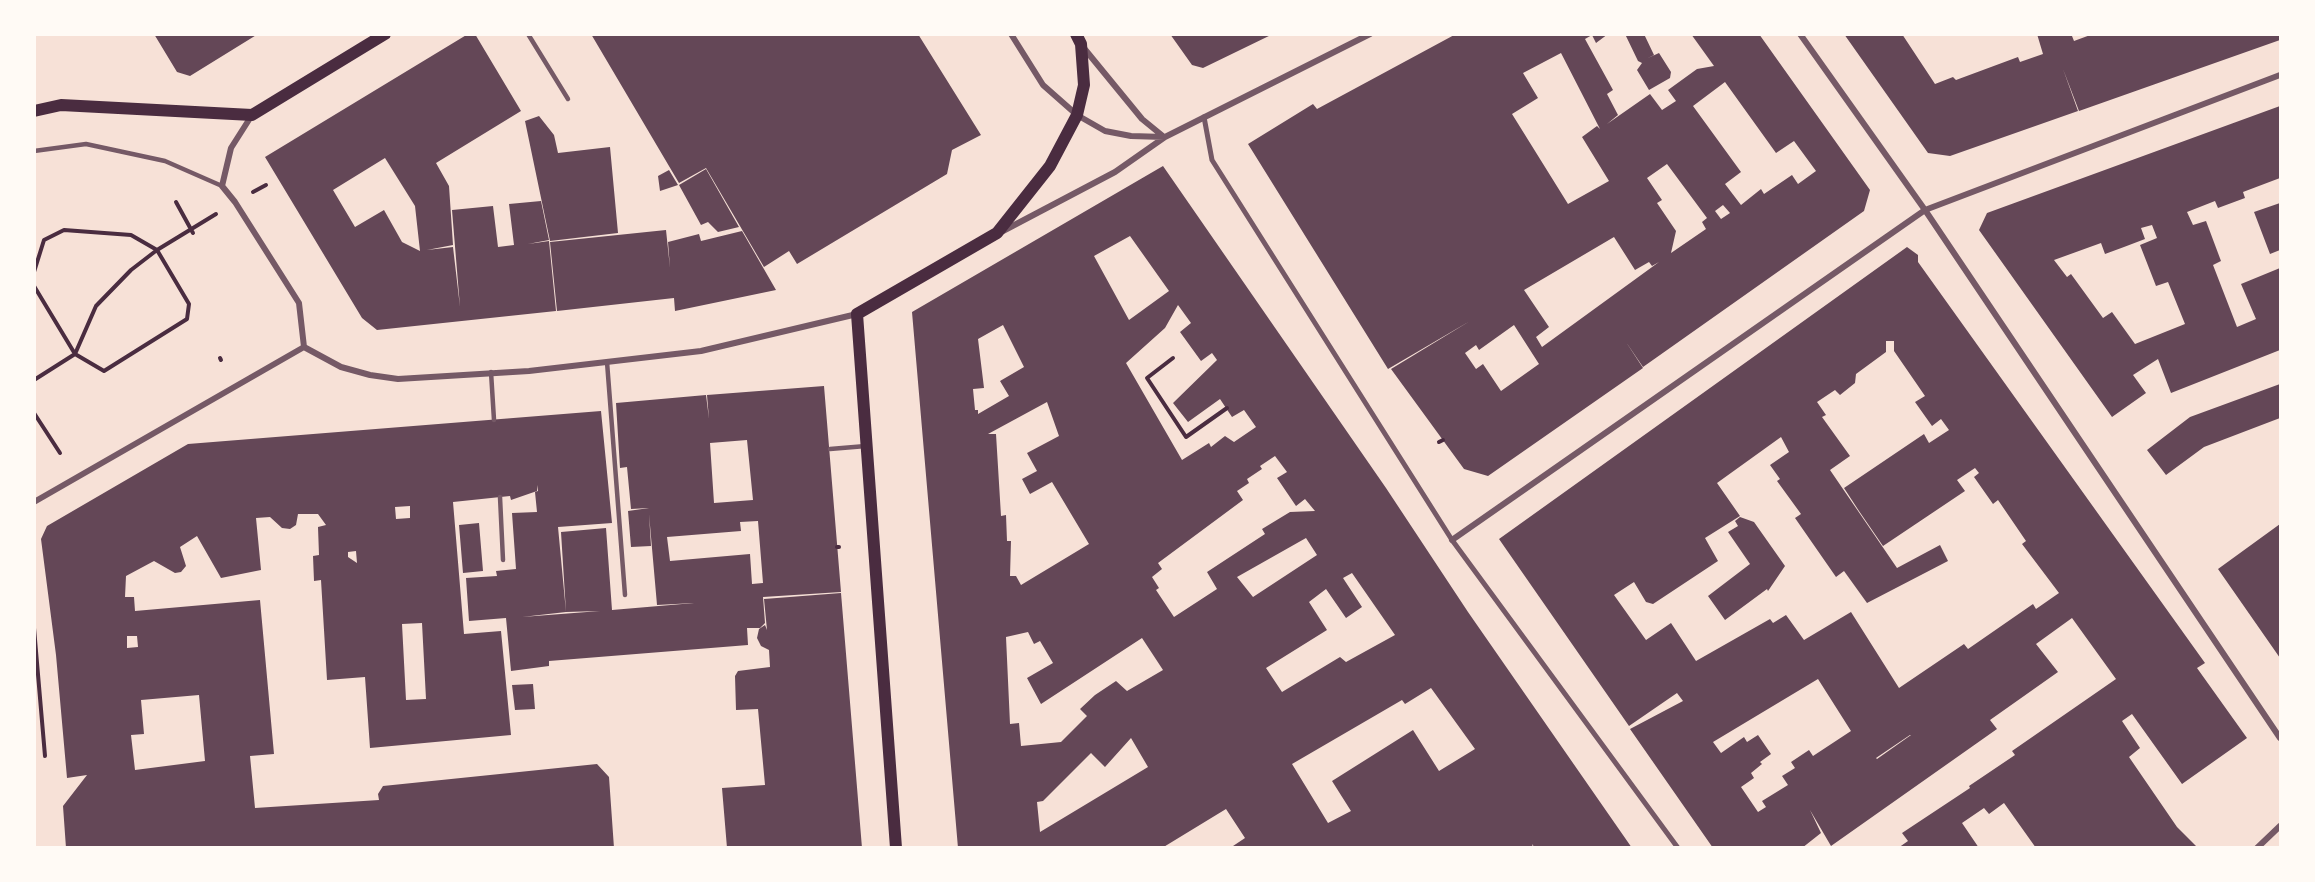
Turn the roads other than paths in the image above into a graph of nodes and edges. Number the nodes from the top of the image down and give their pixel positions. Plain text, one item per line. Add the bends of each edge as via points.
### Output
1 (385, 34) edge
2 (528, 34) edge
3 (1011, 34) edge
4 (1370, 34) edge
5 (1800, 34) edge
6 (1078, 39) edge
7 (2280, 75) edge
8 (568, 99) dead end
9 (34, 111) edge
10 (252, 115) junction
11 (1077, 115) junction
12 (1204, 117) junction
13 (1165, 137) junction
14 (34, 151) edge
15 (222, 186) junction
16 (1925, 210) junction
17 (997, 234) junction
18 (857, 314) junction
19 (304, 347) junction
20 (606, 362) junction
21 (491, 372) junction
22 (494, 420) dead end
23 (866, 446) junction
24 (830, 449) dead end
25 (500, 497) dead end
26 (34, 501) edge
27 (1452, 540) junction
28 (504, 560) dead end
29 (625, 595) dead end
30 (2280, 738) edge
31 (2280, 826) edge
32 (896, 848) edge
33 (1678, 848) edge
34 (2257, 848) edge

1 - 10 main road
2 - 8 lane
3 - 11 street via 1043,85
4 - 12 street
5 - 16 street
6 - 11 main road via 1084,85
6 - 13 street via 1142,119
7 - 16 street
9 - 10 main road via 61,105
10 - 15 street via 231,148
11 - 13 street via 1105,131
11 - 17 main road via 1050,166
12 - 13 street
12 - 27 street via 1212,160
13 - 17 street via 1115,172
14 - 15 lane via 86,144 165,161
15 - 19 street via 299,303
16 - 27 street
16 - 30 street
17 - 18 main road
18 - 20 street via 701,351
18 - 23 main road
19 - 21 street via 340,367 398,379
19 - 26 street
20 - 21 street
20 - 29 lane
21 - 22 lane
23 - 24 lane
23 - 32 main road
25 - 28 lane
27 - 33 street
31 - 34 street

